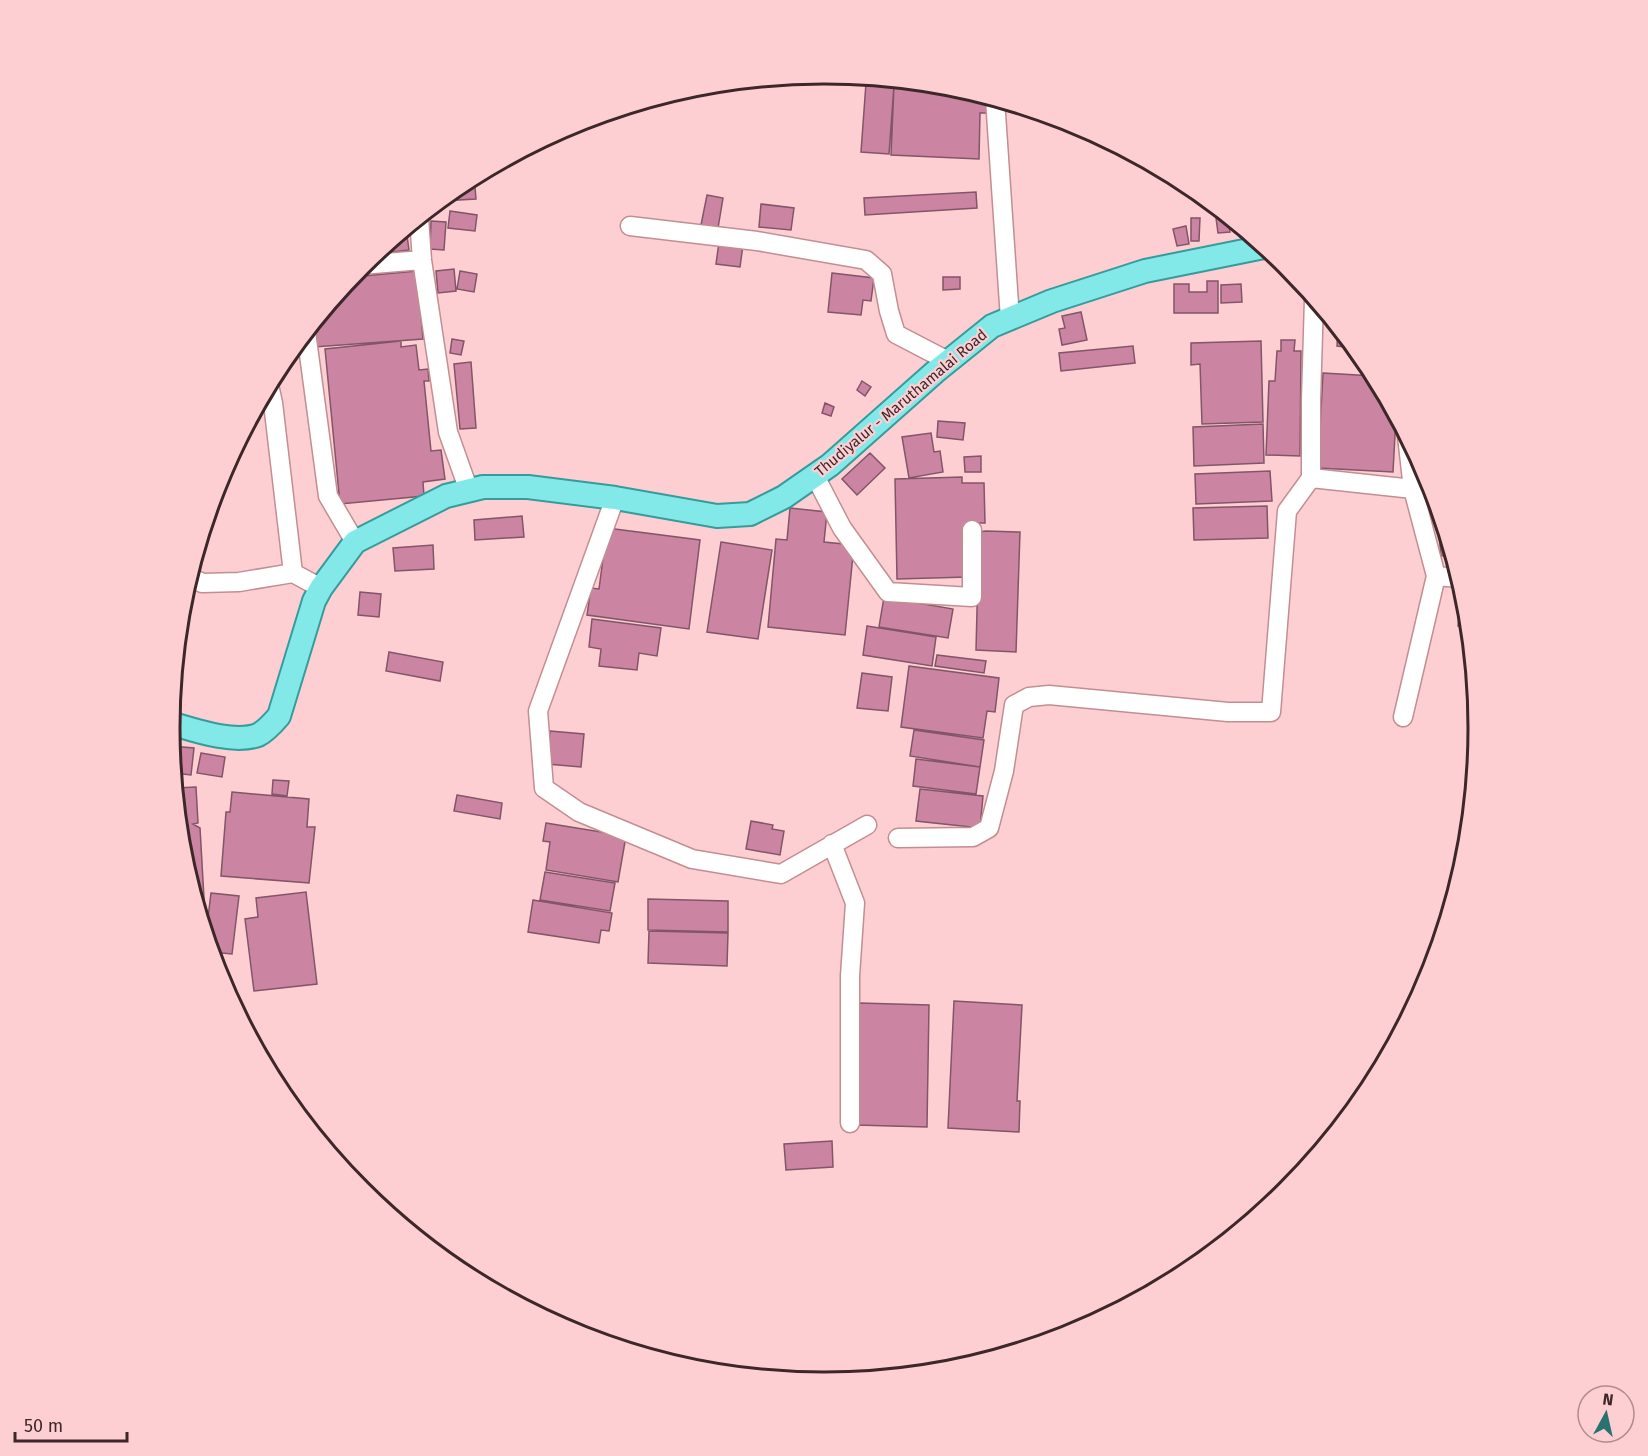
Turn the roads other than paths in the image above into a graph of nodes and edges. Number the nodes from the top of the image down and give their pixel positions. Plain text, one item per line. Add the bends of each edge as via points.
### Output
1 (997, 108) edge
2 (630, 226) dead end
3 (419, 228) edge
4 (1254, 249) edge
5 (422, 260) junction
6 (379, 264) edge
7 (1314, 310) edge
8 (1010, 319) junction
9 (308, 344) edge
10 (948, 362) junction
11 (272, 397) edge
12 (1410, 461) edge
13 (815, 476) junction
14 (1311, 478) junction
15 (1413, 489) junction
16 (469, 491) junction
17 (615, 498) junction
18 (972, 530) dead end
19 (355, 542) junction
20 (293, 573) junction
21 (1436, 576) junction
22 (1450, 577) edge
23 (197, 580) edge
24 (321, 588) junction
25 (1403, 717) dead end
26 (180, 725) edge
27 (867, 825) dead end
28 (898, 838) dead end
29 (832, 844) junction
30 (850, 1123) dead end

1 - 8 street
2 - 10 street via 757,240 866,260 882,274 896,334
3 - 5 street
4 - 8 main road, Thudiyalur - Maruthamalai Road via 1144,271
5 - 6 street
5 - 16 street via 448,432
7 - 14 street
8 - 10 main road, Thudiyalur - Maruthamalai Road via 992,326
9 - 19 street via 328,495
10 - 13 main road, Thudiyalur - Maruthamalai Road
11 - 20 street
12 - 15 street
13 - 17 main road, Thudiyalur - Maruthamalai Road via 750,514 717,516
13 - 18 street via 842,528 888,592 972,597
14 - 15 street
14 - 28 street via 1287,511 1271,712 1228,712 1049,695 1029,698 1014,705 1004,771 989,828 973,837
15 - 21 street
16 - 17 main road, Thudiyalur - Maruthamalai Road via 483,487 528,487
16 - 19 main road, Thudiyalur - Maruthamalai Road via 446,496
17 - 29 street via 538,711 544,788 579,812 692,859 781,874
19 - 24 main road, Thudiyalur - Maruthamalai Road
20 - 23 street via 240,582
20 - 24 street
21 - 22 street
21 - 25 street
24 - 26 main road, Thudiyalur - Maruthamalai Road via 279,716 271,726 258,735 230,737
27 - 29 street
29 - 30 street via 855,903 850,976

